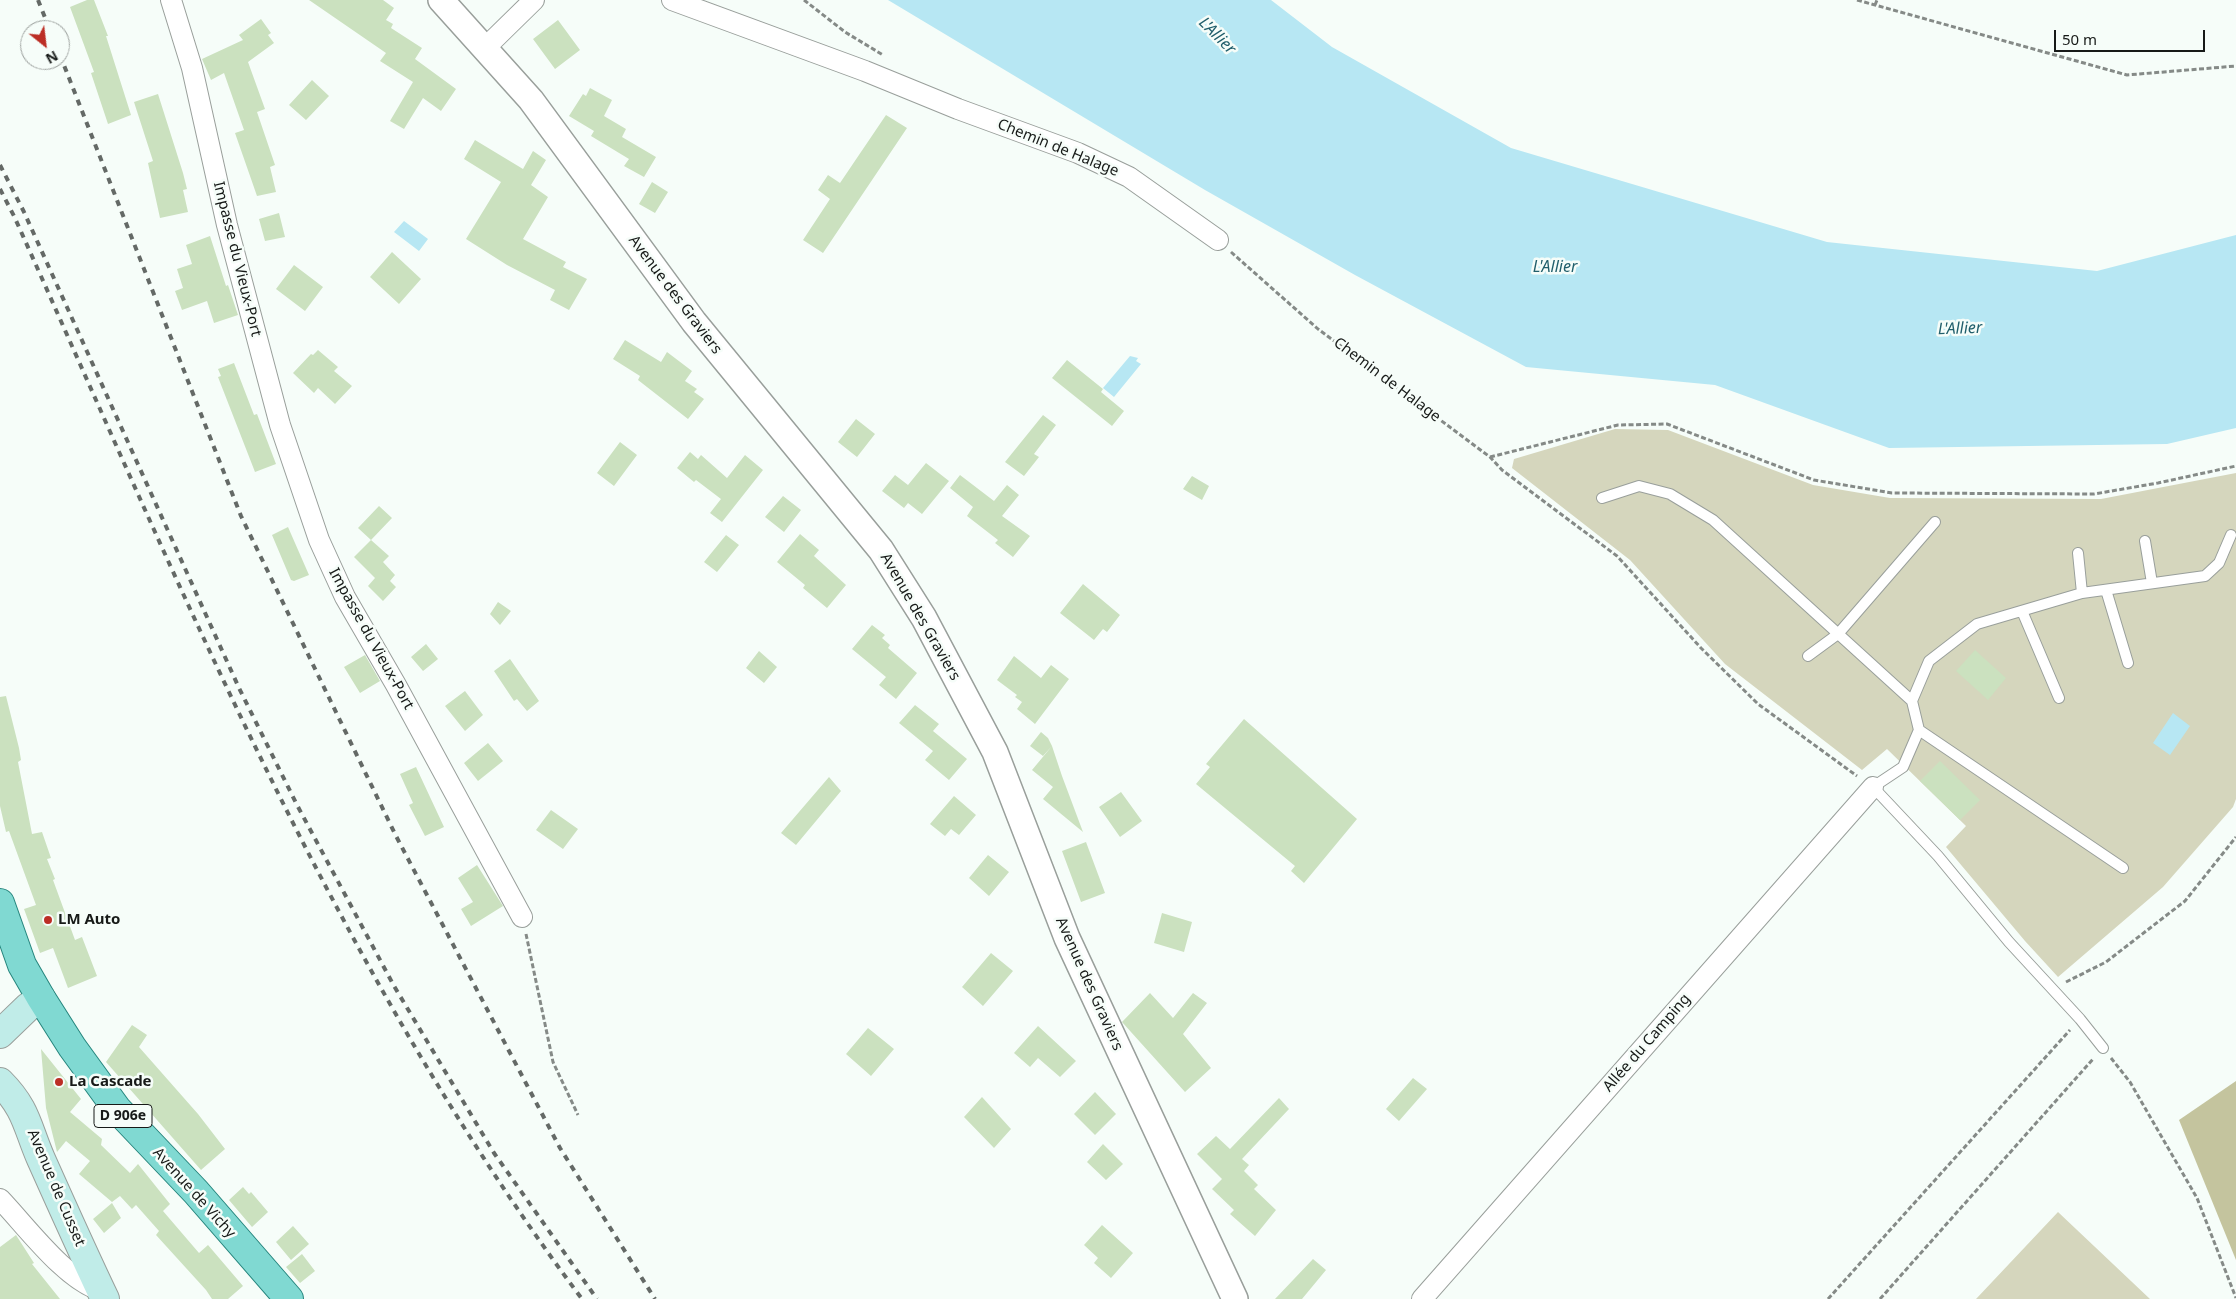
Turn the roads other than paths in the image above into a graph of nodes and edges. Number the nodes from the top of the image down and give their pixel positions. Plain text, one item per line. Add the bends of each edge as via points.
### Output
1 (171, 0) edge
2 (441, 0) edge
3 (534, 0) edge
4 (672, 0) edge
5 (485, 48) junction
6 (1218, 240) road end
7 (1602, 498) dead end
8 (1935, 522) dead end
9 (2231, 535) dead end
10 (2145, 541) dead end
11 (2078, 553) dead end
12 (2152, 583) junction
13 (2106, 590) junction
14 (2082, 593) junction
15 (2022, 611) junction
16 (1838, 634) junction
17 (1808, 656) dead end
18 (2128, 663) dead end
19 (2059, 698) dead end
20 (1912, 701) junction
21 (1918, 730) junction
22 (1873, 787) junction
23 (2123, 868) dead end
24 (0, 903) edge
25 (522, 917) road end
26 (41, 998) junction
27 (0, 1034) edge
28 (2103, 1048) road end
29 (0, 1082) edge
30 (0, 1198) edge
31 (104, 1295) edge
32 (289, 1299) edge
33 (1236, 1299) edge
34 (1422, 1299) edge

1 - 25 street, Impasse du Vieux-Port via 192,68 227,225 280,425 319,540 345,597
2 - 5 street, Avenue des Graviers
3 - 5 street
4 - 6 street, Chemin de Halage via 1078,153 1129,177
5 - 33 street, Avenue des Graviers via 530,100 694,322 881,550 924,618 995,752 1067,938
7 - 16 lane via 1639,486 1670,494 1713,520
8 - 16 lane
9 - 12 lane via 2219,563 2205,576
10 - 12 lane
11 - 14 lane
12 - 13 lane
13 - 14 lane
13 - 18 lane
14 - 15 lane
15 - 19 lane
15 - 20 lane via 1977,624 1929,661
16 - 17 lane
16 - 20 lane
20 - 21 lane
21 - 22 lane via 1903,767
21 - 23 lane
22 - 28 lane via 1938,856
22 - 34 street, Allée du Camping
24 - 26 main road, Avenue de Vichy / D 906e via 22,964
26 - 27 main road
26 - 32 main road, Avenue de Vichy / D 906e via 117,1109 196,1192
29 - 31 main road, Avenue de Cusset via 24,1111 40,1157
30 - 31 street via 68,1272

